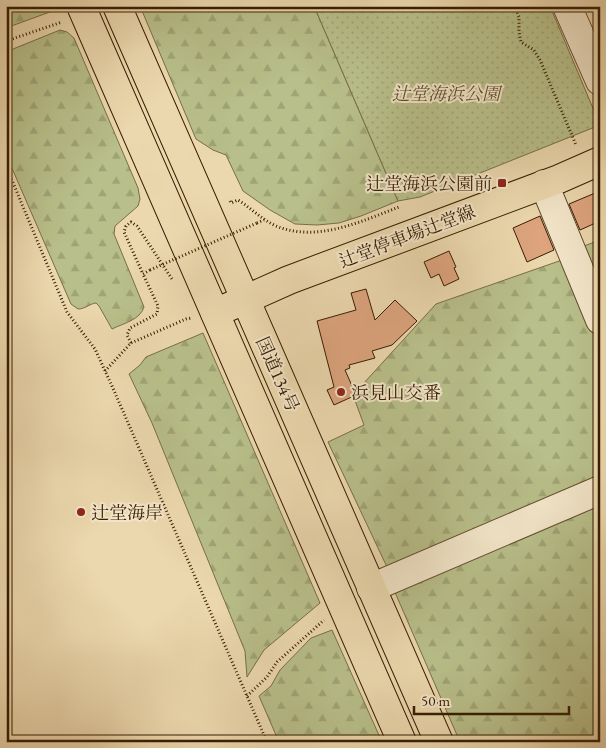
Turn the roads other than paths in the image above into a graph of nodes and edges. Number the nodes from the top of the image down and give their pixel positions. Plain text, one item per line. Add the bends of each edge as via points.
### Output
1 (117, 6) edge
2 (567, 6) edge
3 (88, 9) edge
4 (600, 81) edge
5 (600, 161) edge
6 (544, 184) junction
7 (246, 300) junction
8 (216, 314) junction
9 (600, 320) edge
10 (600, 490) edge
11 (371, 588) junction
12 (402, 742) edge
13 (439, 742) edge

1 - 7 main road, 国道134号
2 - 4 street
3 - 8 main road, 国道134号
5 - 6 main road, 辻堂停車場辻堂線
6 - 7 main road, 辻堂停車場辻堂線 via 289,280
6 - 9 street
7 - 8 main road, 辻堂停車場辻堂線
7 - 11 main road, 国道134号
8 - 12 main road, 国道134号
10 - 11 street
11 - 13 main road, 国道134号

